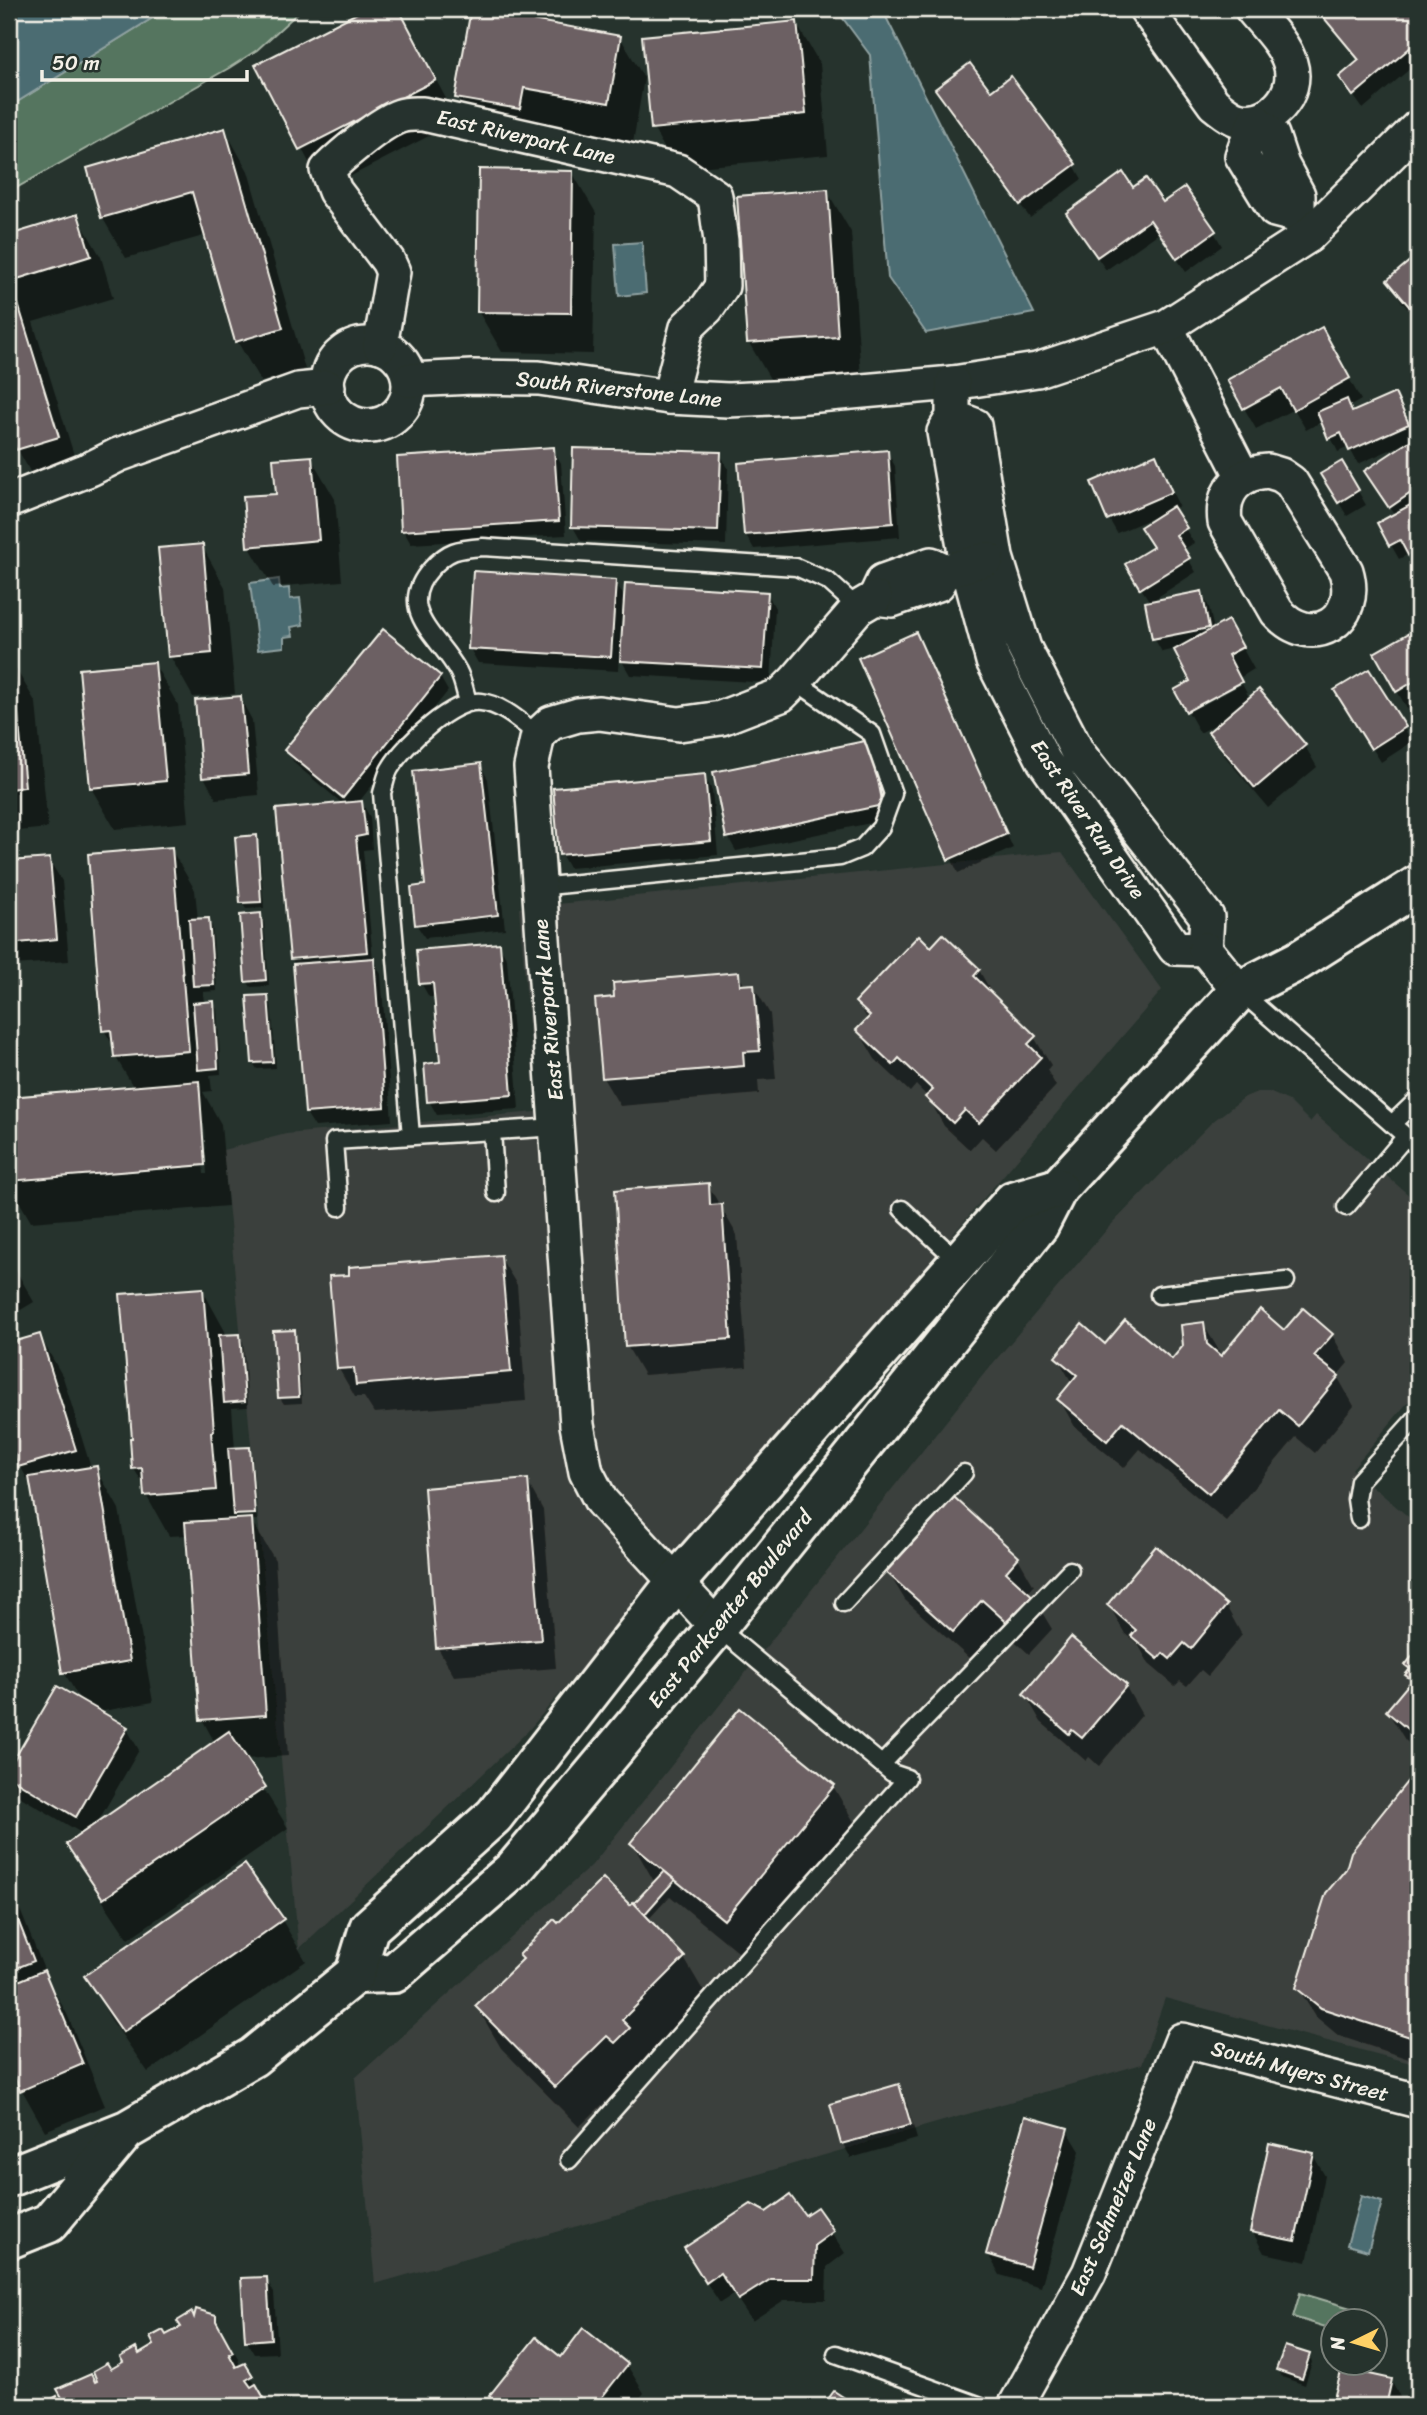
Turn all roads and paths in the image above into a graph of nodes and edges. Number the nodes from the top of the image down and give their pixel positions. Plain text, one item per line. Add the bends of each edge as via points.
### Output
1 (1146, 9) edge
2 (1252, 9) edge
3 (1255, 120) junction
4 (1418, 127) edge
5 (1303, 226) junction
6 (1166, 327) junction
7 (380, 346) junction
8 (409, 380) junction
9 (953, 383) junction
10 (328, 387) junction
11 (668, 397) junction
12 (1243, 477) junction
13 (9, 501) edge
14 (970, 564) junction
15 (866, 603) junction
16 (795, 681) junction
17 (468, 702) junction
18 (538, 735) junction
19 (1418, 884) edge
20 (538, 887) junction
21 (1239, 990) junction
22 (1418, 1099) edge
23 (1392, 1124) junction
24 (558, 1127) junction
25 (492, 1131) junction
26 (411, 1136) junction
27 (1412, 1142) edge
28 (1058, 1188) junction
29 (496, 1193) dead end
30 (339, 1207) dead end
31 (1346, 1207) dead end
32 (902, 1209) dead end
33 (959, 1262) junction
34 (1286, 1280) dead end
35 (1159, 1295) dead end
36 (1418, 1416) edge
37 (964, 1473) dead end
38 (1359, 1519) dead end
39 (1070, 1570) dead end
40 (676, 1582) junction
41 (844, 1603) dead end
42 (717, 1627) junction
43 (882, 1764) junction
44 (355, 1974) junction
45 (1182, 2040) joint
46 (1418, 2101) edge
47 (127, 2130) junction
48 (569, 2160) dead end
49 (9, 2178) edge
50 (9, 2239) edge
51 (836, 2354) dead end
52 (981, 2406) edge
53 (1015, 2406) edge

1 - 3 street via 1214,104 1240,120
2 - 3 street via 1285,51 1292,79 1281,106
3 - 5 street via 1272,135 1297,195
4 - 5 street
5 - 6 street
6 - 9 street via 1037,370
6 - 12 street
7 - 8 street via 401,360
7 - 10 street via 352,347 340,355 327,379
7 - 11 street, East Riverpark Lane via 393,272 335,191 327,170 396,117 423,114 678,171 715,197 722,286 687,327
8 - 10 street via 402,410 381,425 368,427 342,417 333,407
8 - 11 street, South Riverstone Lane via 539,378
9 - 11 street, South Riverstone Lane via 796,397
9 - 14 street, East River Run Drive via 953,416 944,432
10 - 13 street via 298,390 118,455
12 - 12 street via 1268,471 1291,482 1346,571 1350,597 1345,610 1325,627 1311,630 1286,622 1225,522 1227,496
14 - 15 street via 931,564 883,581
14 - 21 street, East River Run Drive via 993,662 1044,761 1175,948 1205,949
15 - 16 street
15 - 17 lane via 796,567 458,549 443,555 421,580 416,606 420,619 459,672
16 - 18 street via 780,695 721,718 679,724 599,713 551,723
16 - 20 lane via 872,734 894,794 881,827 862,848 840,857
17 - 18 lane via 484,702 507,712
17 - 26 lane via 449,711 402,751 389,770 382,793
18 - 20 street, East Riverpark Lane via 531,767
19 - 21 main road, East Parkcenter Boulevard via 1298,961
20 - 24 street, East Riverpark Lane
21 - 23 lane
21 - 28 main road, East Parkcenter Boulevard
22 - 23 lane
23 - 27 lane
24 - 25 lane
24 - 40 street, East Riverpark Lane via 577,1424 586,1472 601,1500
25 - 26 lane
25 - 29 lane
26 - 30 lane via 334,1142
27 - 31 lane
28 - 33 main road via 1013,1201
28 - 42 main road, East Parkcenter Boulevard via 1039,1225
32 - 33 lane
33 - 40 main road
34 - 35 lane
36 - 38 lane via 1359,1480
37 - 41 lane
39 - 43 lane
40 - 42 street, East Riverpark Lane
40 - 44 main road via 495,1815 369,1928
42 - 43 lane
42 - 44 main road, East Parkcenter Boulevard via 514,1869 394,1973
43 - 48 lane via 907,1778
44 - 47 main road via 253,2057
45 - 46 street, South Myers Street
45 - 53 street, East Schmeizer Lane via 1089,2273
47 - 49 main road
47 - 50 main road via 49,2223
51 - 52 lane

